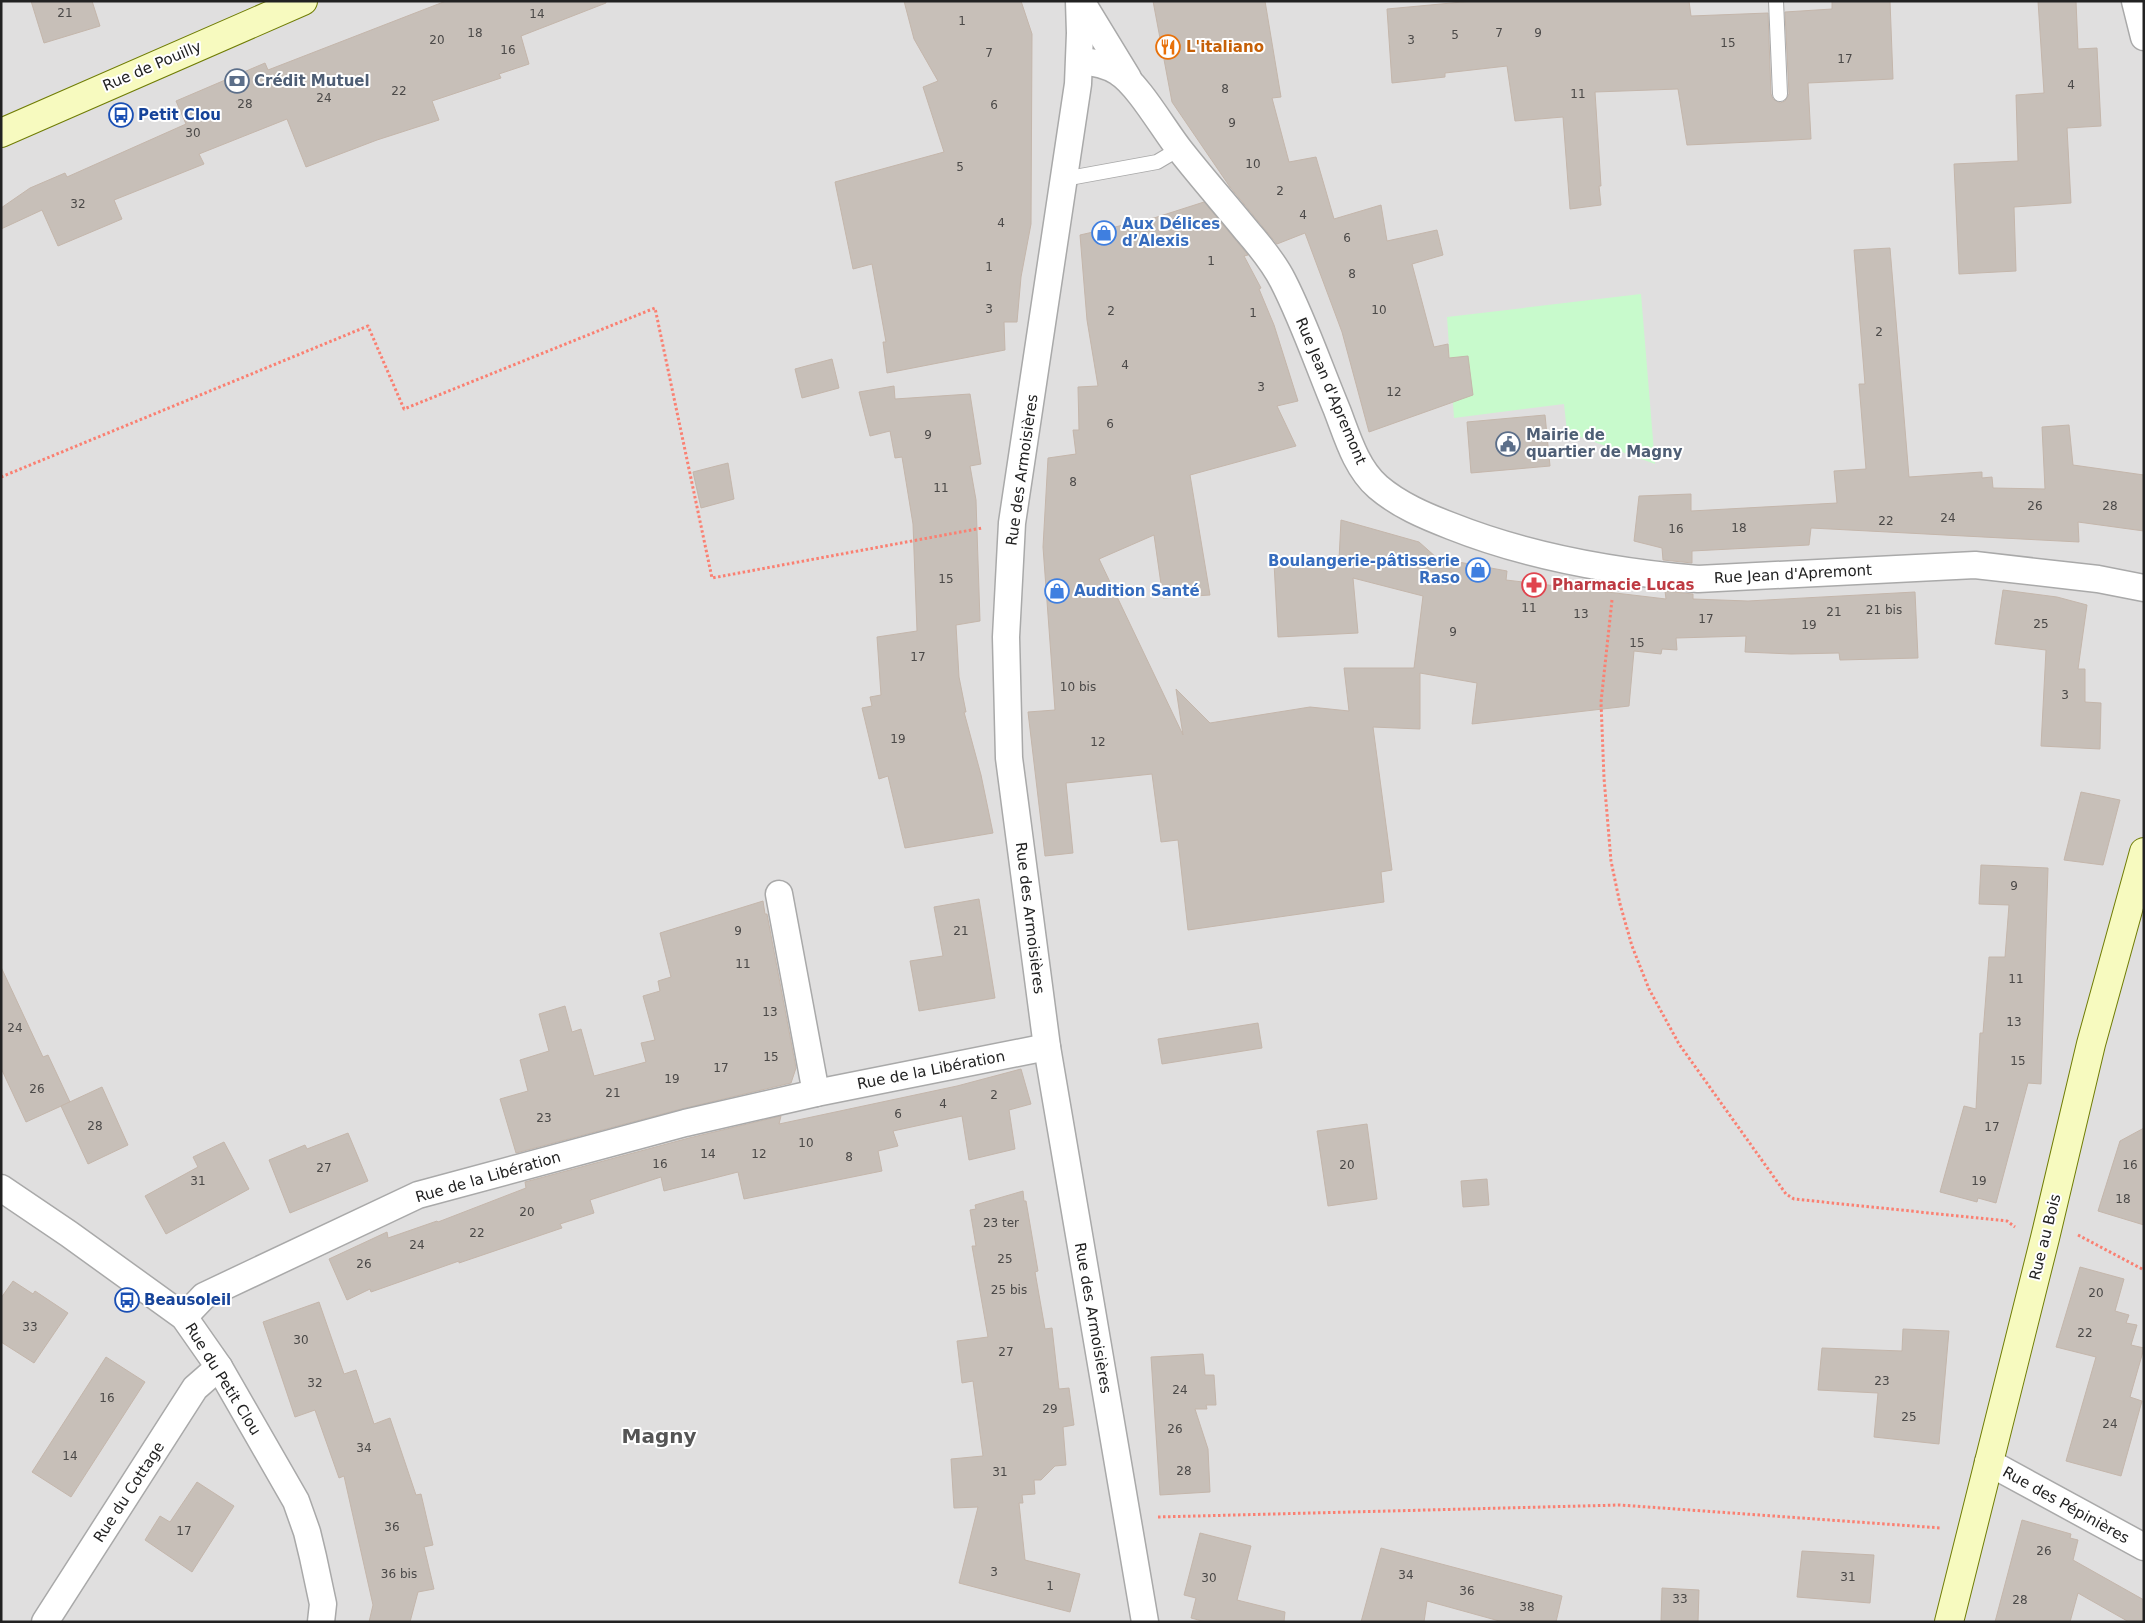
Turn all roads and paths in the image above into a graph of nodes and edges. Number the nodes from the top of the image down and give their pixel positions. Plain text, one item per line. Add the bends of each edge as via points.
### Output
1 (303, 1) edge
2 (1080, 1) edge
3 (1776, 1) edge
4 (2135, 1) edge
5 (2144, 37) edge
6 (1080, 61) junction
7 (1130, 83) junction
8 (1780, 94) dead end
9 (1, 133) edge
10 (1179, 148) junction
11 (1064, 179) junction
12 (1, 476) edge
13 (1012, 523) junction
14 (1615, 569) junction
15 (2144, 588) edge
16 (2144, 852) edge
17 (779, 894) dead end
18 (1047, 1047) junction
19 (816, 1093) junction
20 (1, 1188) edge
21 (2045, 1238) junction
22 (2144, 1270) edge
23 (184, 1317) junction
24 (218, 1367) junction
25 (1988, 1462) junction
26 (1129, 1522) junction
27 (1972, 1530) junction
28 (2144, 1548) edge
29 (45, 1622) edge
30 (321, 1622) edge
31 (1145, 1622) edge
32 (1949, 1622) edge

1 - 9 main road, Rue de Pouilly
2 - 6 street, Rue des Armoisières
2 - 7 street
3 - 8 lane
4 - 5 street
6 - 7 street via 1103,65
6 - 11 street, Rue des Armoisières
7 - 10 street, Rue Jean d'Apremont
10 - 11 lane via 1157,162
10 - 14 street, Rue Jean d'Apremont via 1282,278 1354,453 1375,485 1411,508 1466,532 1550,556
11 - 13 street, Rue des Armoisières
12 - 13 path via 368,326 404,409 655,308 712,578
13 - 18 street, Rue des Armoisières via 1006,637 1009,758
14 - 15 street, Rue Jean d'Apremont via 1698,579 1975,565 2098,579
14 - 21 path via 1601,702 1611,861 1632,946 1649,989 1679,1044 1786,1194 1794,1198 2007,1221 2020,1232
16 - 21 main road, Rue au Bois via 2091,1044
17 - 19 street
18 - 19 street, Rue de la Libération
18 - 26 street, Rue des Armoisières
19 - 23 street, Rue de la Libération via 685,1123 418,1195 204,1296
20 - 23 street, Rue du Petit Clou
21 - 22 path via 2070,1244 2072,1233
21 - 25 main road, Rue au Bois
23 - 24 street, Rue du Petit Clou
24 - 29 street, Rue du Cottage via 195,1388
24 - 30 street, Rue du Petit Clou via 296,1501 313,1557 322,1604
25 - 27 main road, Rue au Bois
25 - 28 street, Rue des Pépinières
26 - 27 path via 1160,1517 1620,1505
26 - 31 street, Rue des Armoisières
27 - 32 main road, Rue au Bois

